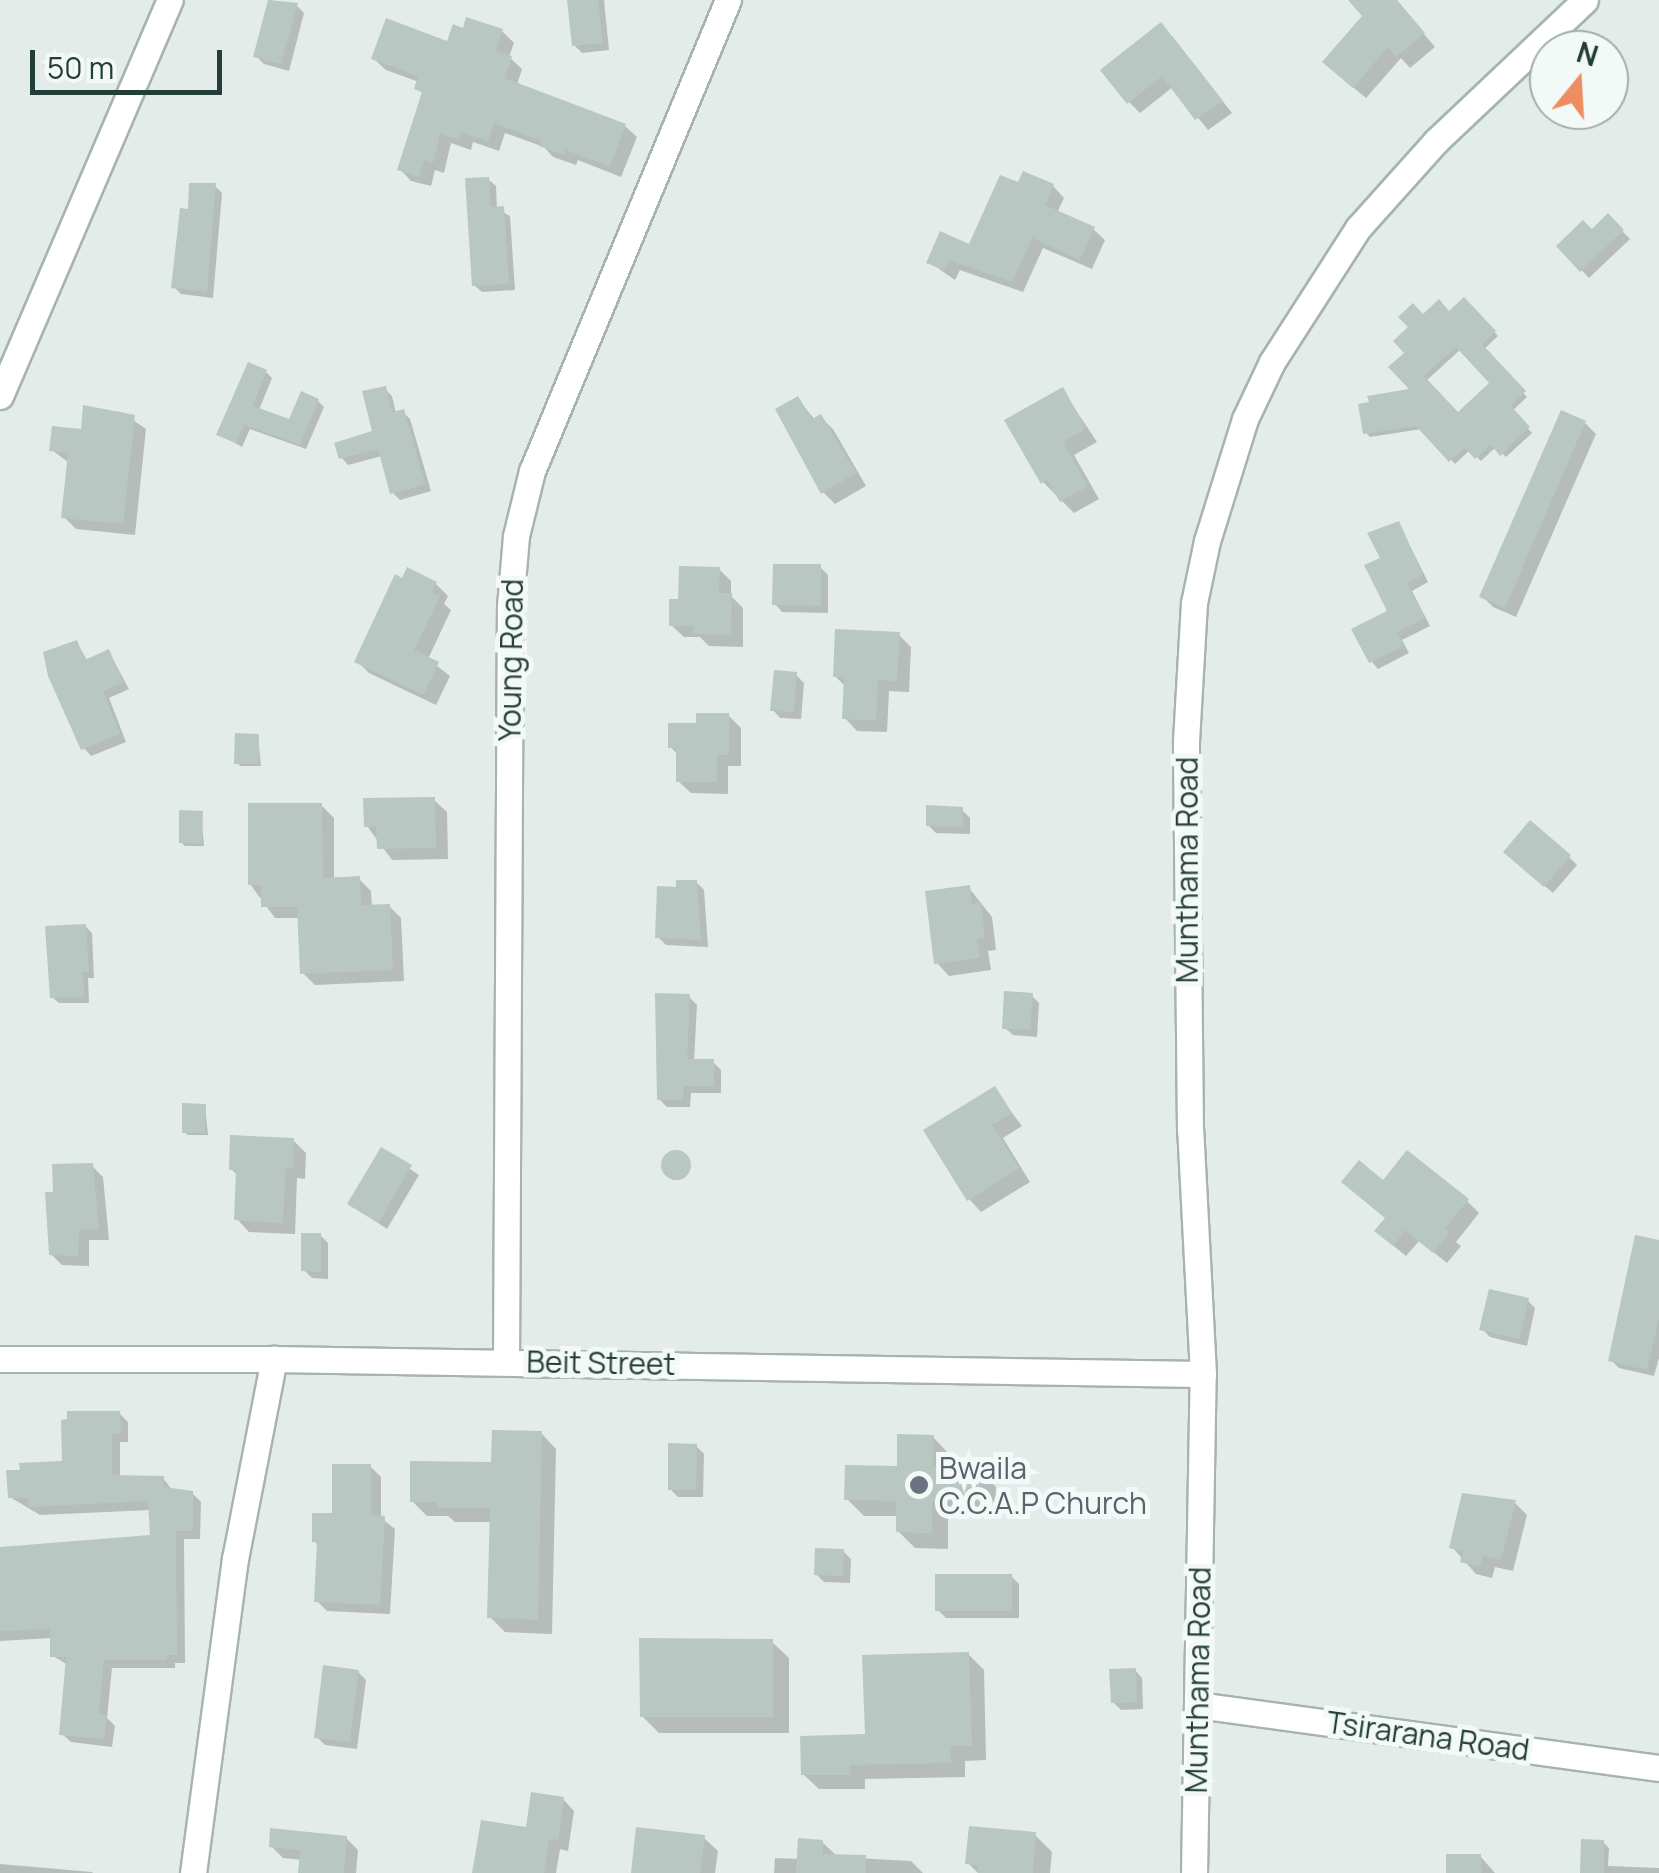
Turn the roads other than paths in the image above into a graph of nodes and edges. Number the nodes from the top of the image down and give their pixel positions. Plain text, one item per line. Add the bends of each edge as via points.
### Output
1 (170, 0) edge
2 (728, 0) edge
3 (1585, 0) edge
4 (0, 396) edge
5 (274, 1358) junction
6 (0, 1359) edge
7 (506, 1362) junction
8 (1203, 1374) junction
9 (1198, 1705) junction
10 (1659, 1768) edge
11 (193, 1873) edge
12 (1194, 1873) edge

1 - 4 street
2 - 7 street, Young Road via 532,471 516,536 510,606
3 - 8 street, Munthama Road via 1436,140 1358,228 1272,362 1224,476 1194,603 1186,741 1190,1130
5 - 6 street, Beit Street
5 - 7 street, Beit Street
5 - 11 street via 235,1560
7 - 8 street, Beit Street
8 - 9 street, Munthama Road
9 - 10 street, Tsirarana Road
9 - 12 street, Munthama Road

